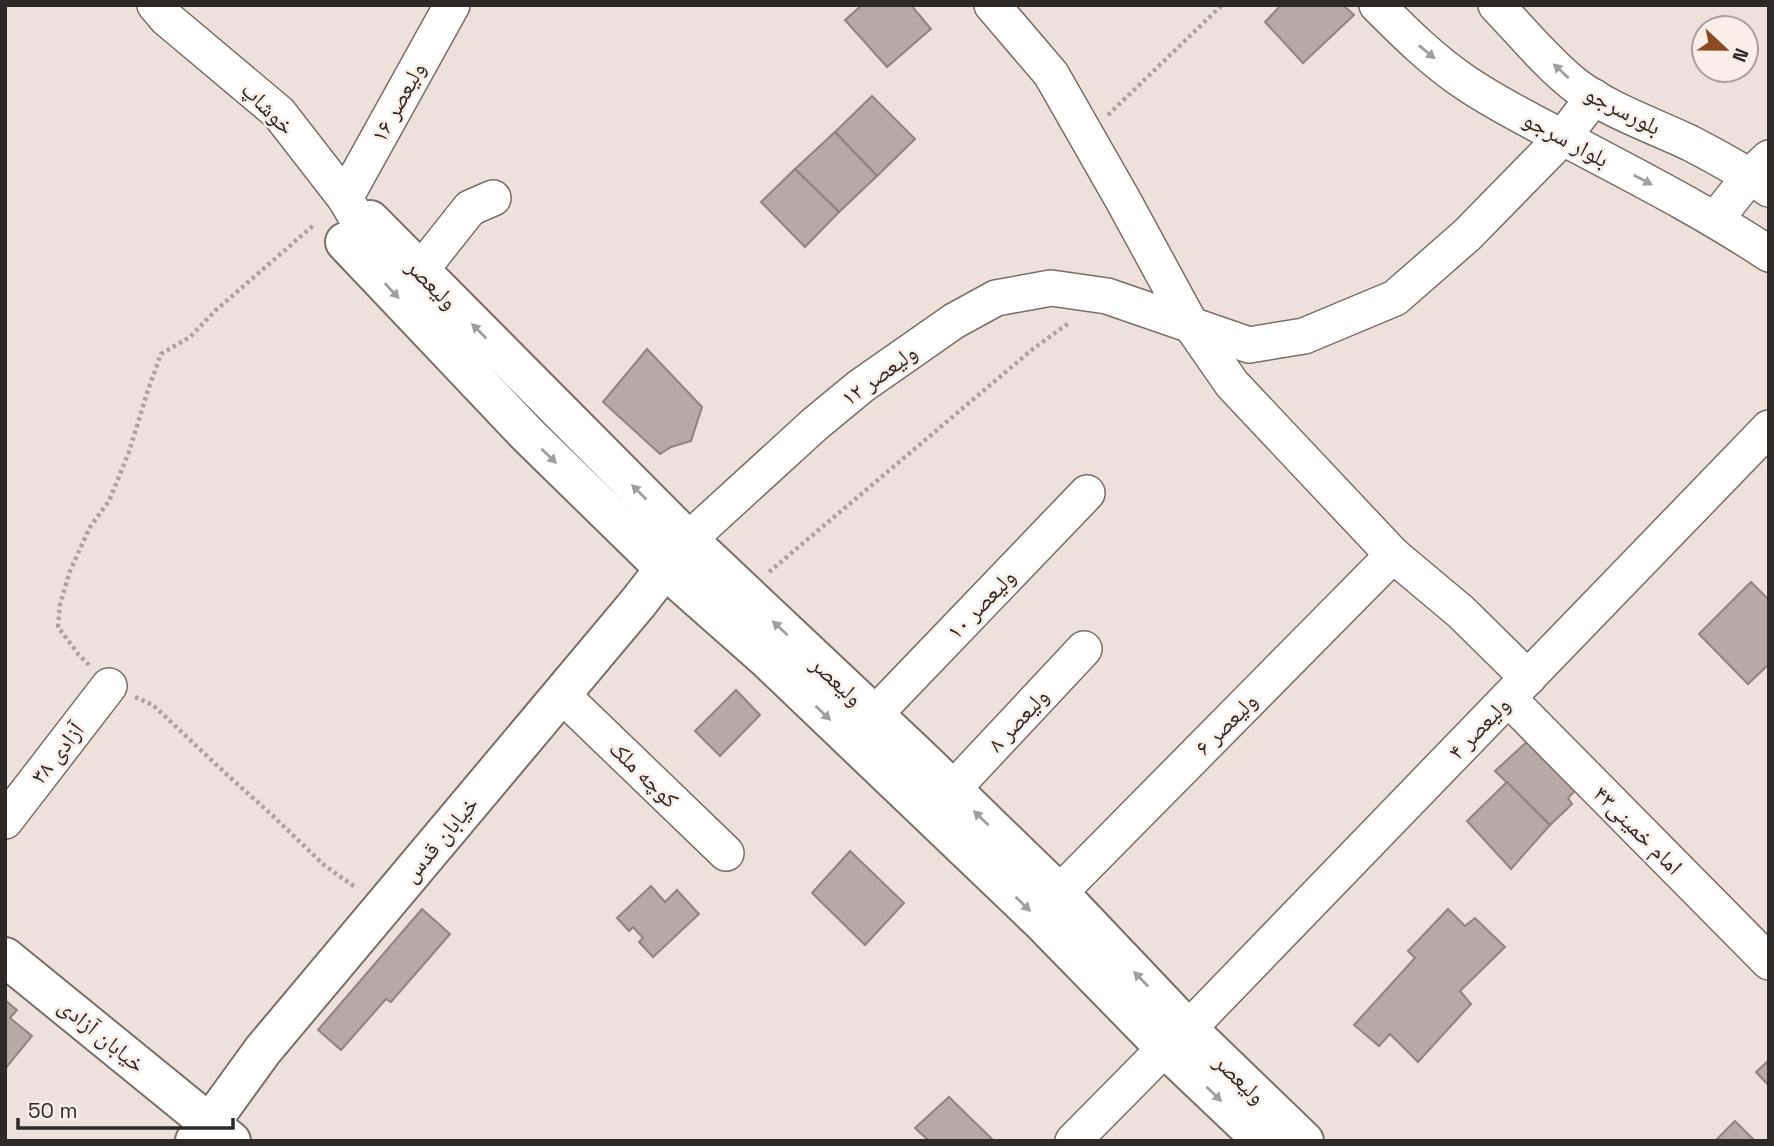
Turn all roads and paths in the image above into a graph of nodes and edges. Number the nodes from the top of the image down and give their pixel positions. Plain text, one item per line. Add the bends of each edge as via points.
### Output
1 (155, 5) edge
2 (452, 5) edge
3 (992, 5) edge
4 (1222, 5) edge
5 (1377, 5) edge
6 (1496, 5) edge
7 (1594, 97) junction
8 (1087, 135) junction
9 (1563, 137) junction
10 (1762, 174) edge
11 (493, 198) dead end
12 (1715, 220) junction
13 (355, 222) junction
14 (1769, 254) edge
15 (420, 271) junction
16 (1107, 296) junction
17 (1191, 325) junction
18 (1769, 428) edge
19 (1087, 493) dead end
20 (676, 554) junction
21 (1393, 555) junction
22 (744, 594) junction
23 (1084, 649) dead end
24 (109, 686) junction
25 (1518, 688) junction
26 (561, 694) junction
27 (874, 715) junction
28 (952, 790) junction
29 (5, 821) edge
30 (726, 853) dead end
31 (1059, 893) junction
32 (383, 907) junction
33 (5, 957) edge
34 (1769, 962) edge
35 (1177, 1038) junction
36 (212, 1135) edge
37 (1073, 1141) edge
38 (1263, 1141) edge
39 (1304, 1141) edge

1 - 13 street, خوشاپ via 279,113
2 - 13 street, ولیعصر ۱۶
3 - 8 street, امام خمینی۴۳ via 1051,74
4 - 8 path
5 -> 9 street, بلوار سرجو via 1465,82
7 -> 6 street, بلورسرجو via 1544,56
7 - 9 street, ولیعصر ۱۲
7 - 10 street, بلورسرجو
8 - 17 street, امام خمینی۴۳
9 -> 12 street, بلوار سرجو
9 - 17 street, ولیعصر ۱۲ via 1467,235 1395,298 1304,336 1249,345
10 - 12 street
11 - 15 street via 470,208
12 - 14 street, بلوار سرجو
13 - 15 main road, ولیعصر
13 -> 20 main road, ولیعصر via 527,434
13 - 24 path via 216,310 190,337 161,355 109,502 90,527 60,604 58,627
20 -> 15 main road, ولیعصر
16 - 17 street, ولیعصر ۱۲
16 - 20 street, ولیعصر ۱۲ via 1051,288 996,298 954,321 815,424
16 - 22 path via 1034,348
17 - 21 street, امام خمینی۴۳ via 1231,384
18 - 25 street, ولیعصر ۴
19 - 27 street, ولیعصر ۱۰
20 - 22 main road, ولیعصر
20 - 26 main road, خیابان قدس
20 -> 35 main road, ولیعصر via 767,659 1041,920
21 - 25 street, امام خمینی۴۳ via 1461,612
21 - 31 street, ولیعصر ۶
27 -> 22 main road, ولیعصر
23 - 28 street, ولیعصر ۸
24 - 29 street, آزادی ۳۸
24 - 32 path via 153,705 324,865
25 - 34 street, امام خمینی۴۳
25 - 35 street, ولیعصر ۴
26 - 30 street, کوچه ملک
26 - 32 main road, خیابان قدس
27 - 28 main road, ولیعصر
31 -> 28 main road, ولیعصر
35 -> 31 main road, ولیعصر
32 - 36 main road, خیابان قدس via 263,1050
33 - 36 main road, خیابان آزادی
35 - 37 street, ولیعصر ۴
35 -> 38 main road, ولیعصر
35 - 39 main road, ولیعصر

